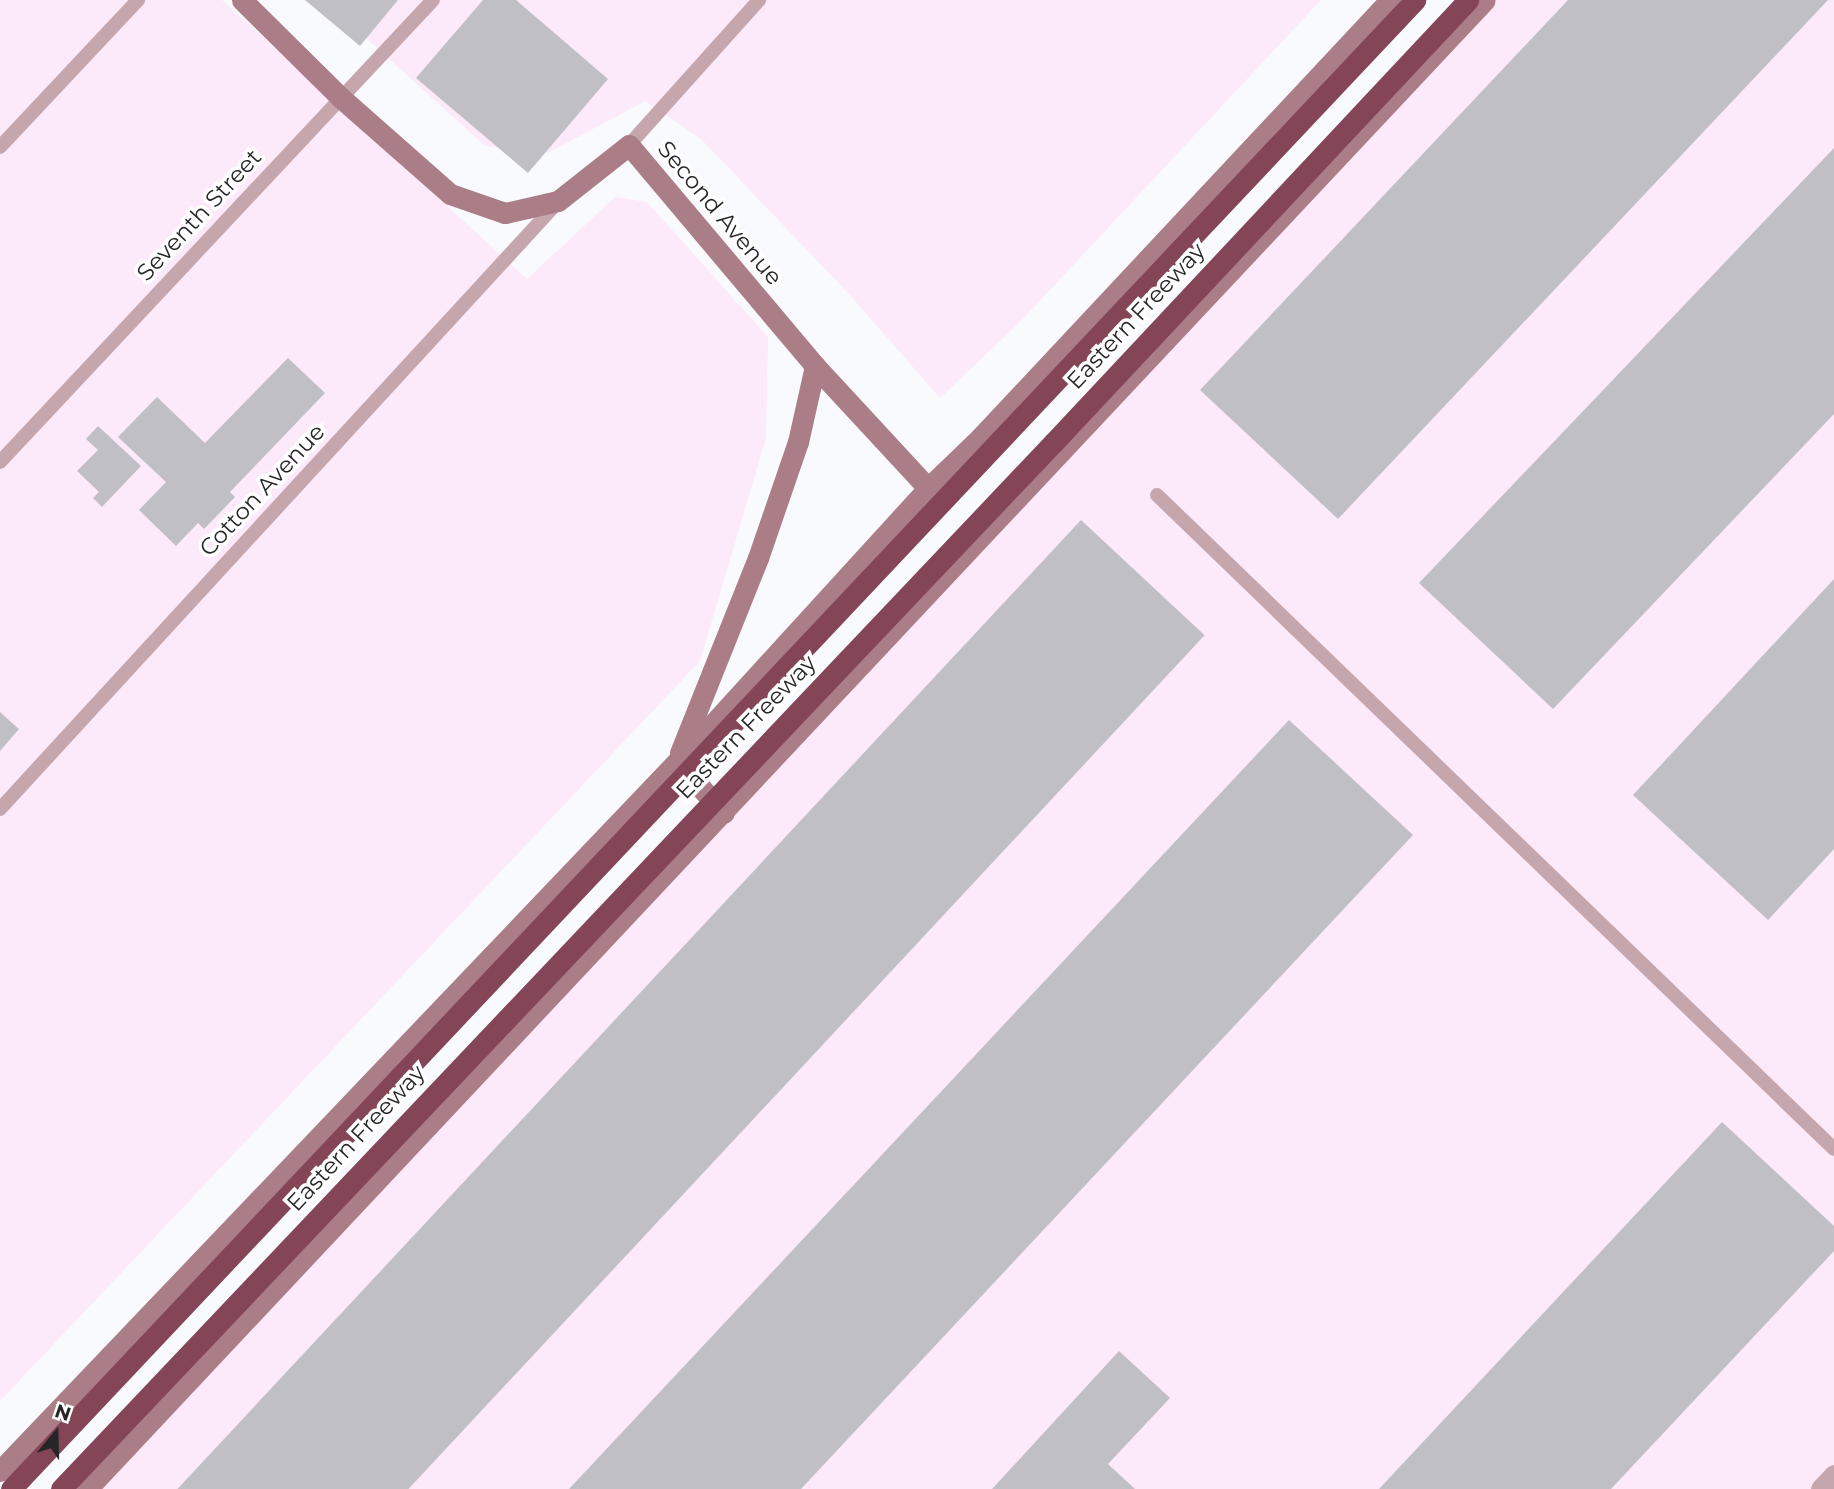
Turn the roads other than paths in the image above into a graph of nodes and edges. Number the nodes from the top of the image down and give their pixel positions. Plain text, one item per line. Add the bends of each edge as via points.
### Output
1 (138, 0) edge
2 (242, 0) edge
3 (433, 0) edge
4 (759, 0) edge
5 (1390, 0) edge
6 (1415, 0) edge
7 (1468, 0) edge
8 (1485, 0) edge
9 (341, 97) junction
10 (629, 145) junction
11 (0, 147) edge
12 (558, 201) junction
13 (815, 366) junction
14 (0, 462) edge
15 (928, 488) junction
16 (1157, 495) dead end
17 (677, 762) junction
18 (0, 809) edge
19 (724, 813) junction
20 (1834, 1149) edge
21 (0, 1471) edge
22 (1834, 1475) edge
23 (11, 1489) edge
24 (61, 1489) edge
25 (87, 1489) edge
26 (1821, 1489) edge

1 - 11 lane
2 - 9 street, Second Avenue
3 - 9 lane, Seventh Street
4 - 10 lane
5 - 15 street
6 - 23 highway, Eastern Freeway, bridge
7 - 24 highway, Eastern Freeway, bridge
8 - 19 street
9 - 12 street, Second Avenue via 450,194 505,213
9 - 14 lane, Seventh Street
10 - 12 street, Second Avenue
10 - 13 street, Second Avenue
12 - 18 lane, Cotton Avenue
13 - 15 street, Second Avenue
13 - 17 street via 798,442 758,558
15 - 17 street
16 - 20 lane
17 - 19 street
17 - 21 street
19 - 25 street
22 - 26 street

